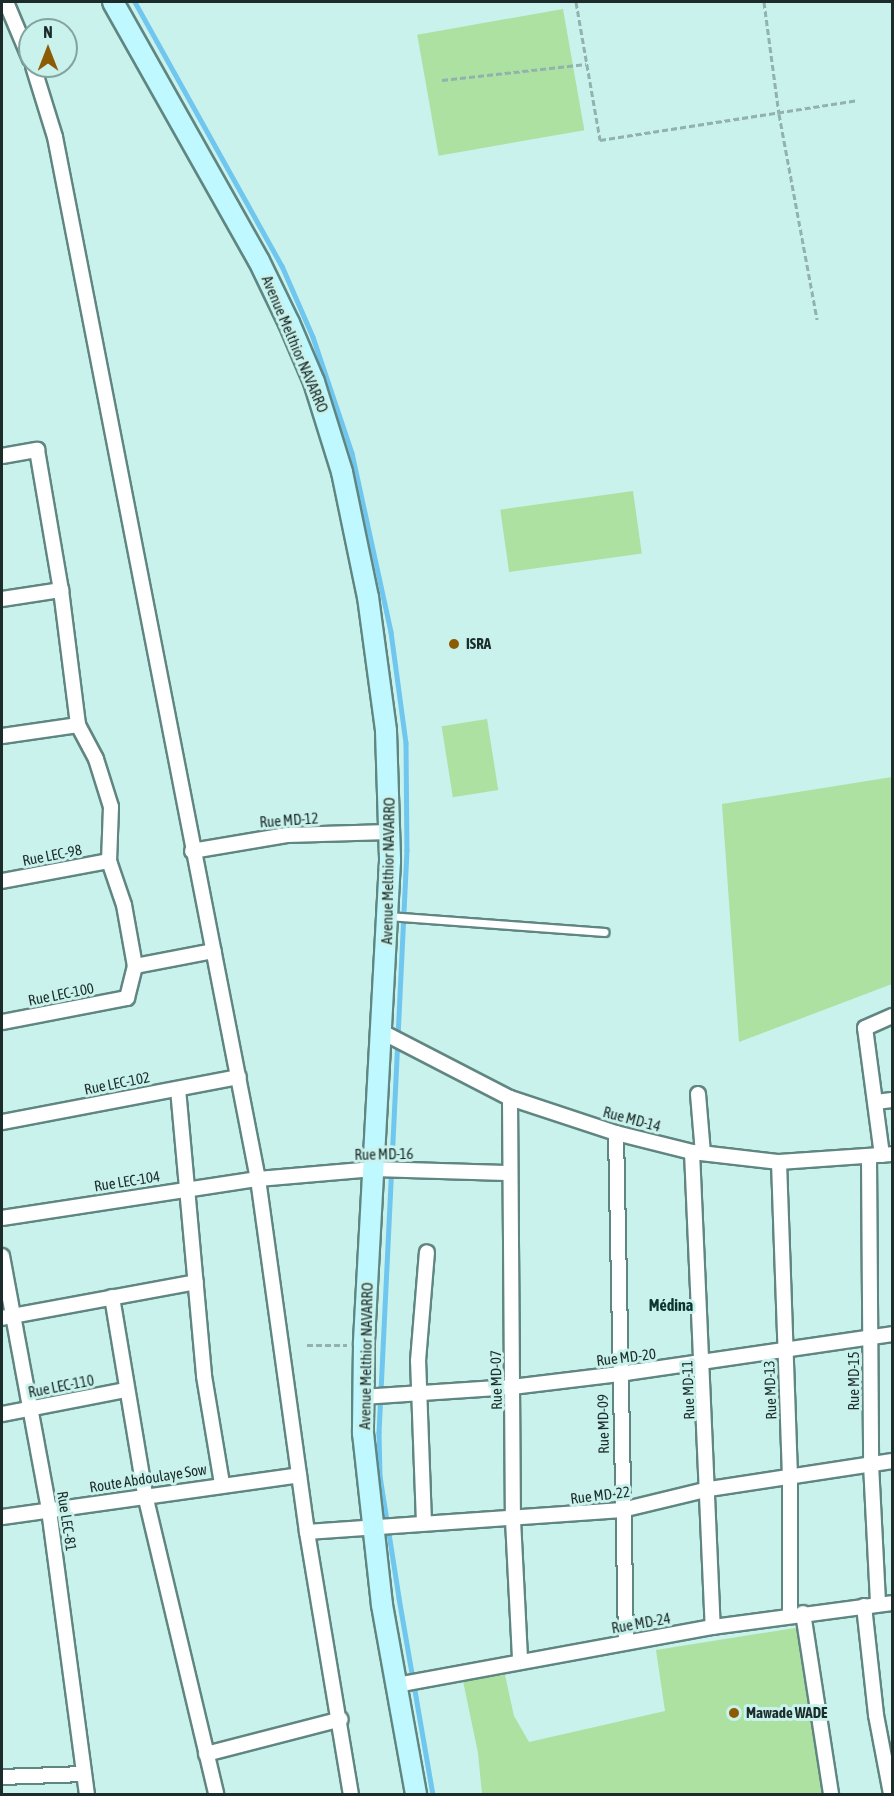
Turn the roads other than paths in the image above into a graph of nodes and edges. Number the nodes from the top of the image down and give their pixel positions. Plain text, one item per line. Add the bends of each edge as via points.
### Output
1 (6, 2) edge
2 (113, 2) edge
3 (18, 30) edge
4 (37, 78) edge
5 (2, 456) edge
6 (61, 590) junction
7 (2, 599) edge
8 (78, 725) junction
9 (2, 736) edge
10 (389, 832) junction
11 (192, 851) junction
12 (109, 861) junction
13 (2, 881) edge
14 (388, 916) junction
15 (604, 932) dead end
16 (214, 951) junction
17 (135, 966) junction
18 (892, 1016) edge
19 (2, 1022) edge
20 (382, 1032) junction
21 (239, 1077) junction
22 (178, 1089) junction
23 (698, 1094) dead end
24 (510, 1098) junction
25 (892, 1100) edge
26 (876, 1102) junction
27 (2, 1122) edge
28 (616, 1134) junction
29 (697, 1152) junction
30 (881, 1155) edge
31 (779, 1162) junction
32 (374, 1169) junction
33 (510, 1173) junction
34 (258, 1179) junction
35 (189, 1188) junction
36 (2, 1218) edge
37 (427, 1251) dead end
38 (2, 1256) edge
39 (196, 1282) junction
40 (112, 1297) junction
41 (7, 1317) edge
42 (892, 1334) edge
43 (871, 1337) junction
44 (785, 1351) junction
45 (704, 1364) junction
46 (619, 1374) junction
47 (512, 1387) junction
48 (126, 1390) junction
49 (418, 1394) junction
50 (362, 1397) junction
51 (30, 1410) junction
52 (2, 1414) edge
53 (892, 1461) edge
54 (871, 1464) junction
55 (299, 1475) junction
56 (790, 1478) junction
57 (222, 1484) junction
58 (709, 1489) junction
59 (145, 1495) junction
60 (49, 1510) junction
61 (621, 1510) junction
62 (2, 1517) edge
63 (513, 1521) junction
64 (424, 1523) junction
65 (371, 1528) junction
66 (307, 1532) junction
67 (892, 1603) edge
68 (871, 1605) junction
69 (797, 1614) junction
70 (713, 1627) junction
71 (626, 1642) junction
72 (520, 1660) junction
73 (396, 1685) junction
74 (341, 1719) junction
75 (206, 1754) junction
76 (84, 1774) junction
77 (2, 1777) edge
78 (87, 1794) edge
79 (216, 1794) edge
80 (351, 1794) edge
81 (416, 1794) edge
82 (831, 1794) edge
83 (891, 1794) edge

1 - 3 street
2 - 10 street, Avenue Melthior NAVARRO via 274,290 323,410 352,515 368,597 386,731
4 - 11 street via 55,137
5 - 6 street via 37,450
6 - 7 street
6 - 8 street
8 - 9 street
8 - 12 street via 96,759 111,807
10 - 11 street, Rue MD-12 via 287,835
10 - 14 street, Avenue Melthior NAVARRO
11 - 16 street
12 - 13 street, Rue LEC-98
12 - 17 street via 124,905
14 - 15 lane
14 - 20 street, Avenue Melthior NAVARRO
16 - 17 street
16 - 21 street
17 - 19 street, Rue LEC-100 via 128,998
18 - 26 street, Rue MD-15 via 865,1028
20 - 24 street, Rue MD-14
20 - 32 street, Avenue Melthior NAVARRO
21 - 22 street, Rue LEC-102
21 - 34 street
22 - 27 street, Rue LEC-102
22 - 35 street
23 - 29 street, Rue MD-11
24 - 28 street, Rue MD-14
24 - 33 street, Rue MD-07
25 - 26 street
26 - 30 street, Rue MD-15
28 - 29 street, Rue MD-14
28 - 46 street, Rue MD-09
29 - 31 street, Rue MD-14
29 - 45 street, Rue MD-11
30 - 31 street, Rue MD-14
30 - 43 street, Rue MD-15
31 - 44 street, Rue MD-13
32 - 33 street, Rue MD-16
32 - 34 street, Rue MD-16
32 - 50 street, Avenue Melthior NAVARRO
33 - 47 street, Rue MD-07
34 - 35 street, Rue LEC-104
34 - 55 street
35 - 36 street, Rue LEC-104
35 - 39 street
37 - 49 street
38 - 41 street, Rue LEC-81
39 - 40 street
39 - 57 street via 204,1376
40 - 41 street
40 - 48 street
41 - 51 street, Rue LEC-81
42 - 43 street, Rue MD-20
43 - 44 street, Rue MD-20
43 - 54 street, Rue MD-15
44 - 45 street, Rue MD-20
44 - 56 street, Rue MD-13
45 - 46 street, Rue MD-20
45 - 58 street, Rue MD-11
46 - 47 street, Rue MD-20
46 - 61 street, Rue MD-09
47 - 49 street, Rue MD-20
47 - 63 street, Rue MD-07
48 - 51 street, Rue LEC-110
48 - 59 street
49 - 50 street, Rue MD-20
49 - 64 street
50 - 65 street, Avenue Melthior NAVARRO
51 - 52 street, Rue LEC-110
51 - 60 street, Rue LEC-81
53 - 54 street, Rue MD-22
54 - 56 street, Rue MD-22
54 - 68 street, Rue MD-15
55 - 57 street, Route Abdoulaye Sow
55 - 66 street
56 - 58 street, Rue MD-22
56 - 69 street, Rue MD-13
57 - 59 street, Route Abdoulaye Sow
58 - 61 street, Rue MD-22
58 - 70 street, Rue MD-11
59 - 60 street, Route Abdoulaye Sow
59 - 75 street
60 - 62 street, Route Abdoulaye Sow
60 - 76 street, Rue LEC-81
61 - 63 street, Rue MD-22
61 - 71 street, Rue MD-09
63 - 64 street, Rue MD-22
63 - 72 street, Rue MD-07
64 - 65 street, Rue MD-22
65 - 66 street, Rue MD-22
65 - 73 street, Avenue Melthior NAVARRO
66 - 74 street
67 - 68 street, Rue MD-24
68 - 69 street, Rue MD-24
68 - 83 street, Rue MD-15 via 876,1715
69 - 70 street, Rue MD-24
69 - 82 street, Rue MD-13
70 - 71 street, Rue MD-24
71 - 72 street, Rue MD-24
72 - 73 street, Rue MD-24
73 - 81 street, Avenue Melthior NAVARRO
74 - 75 street
74 - 80 street
75 - 79 street
76 - 77 street
76 - 78 street, Rue LEC-81

